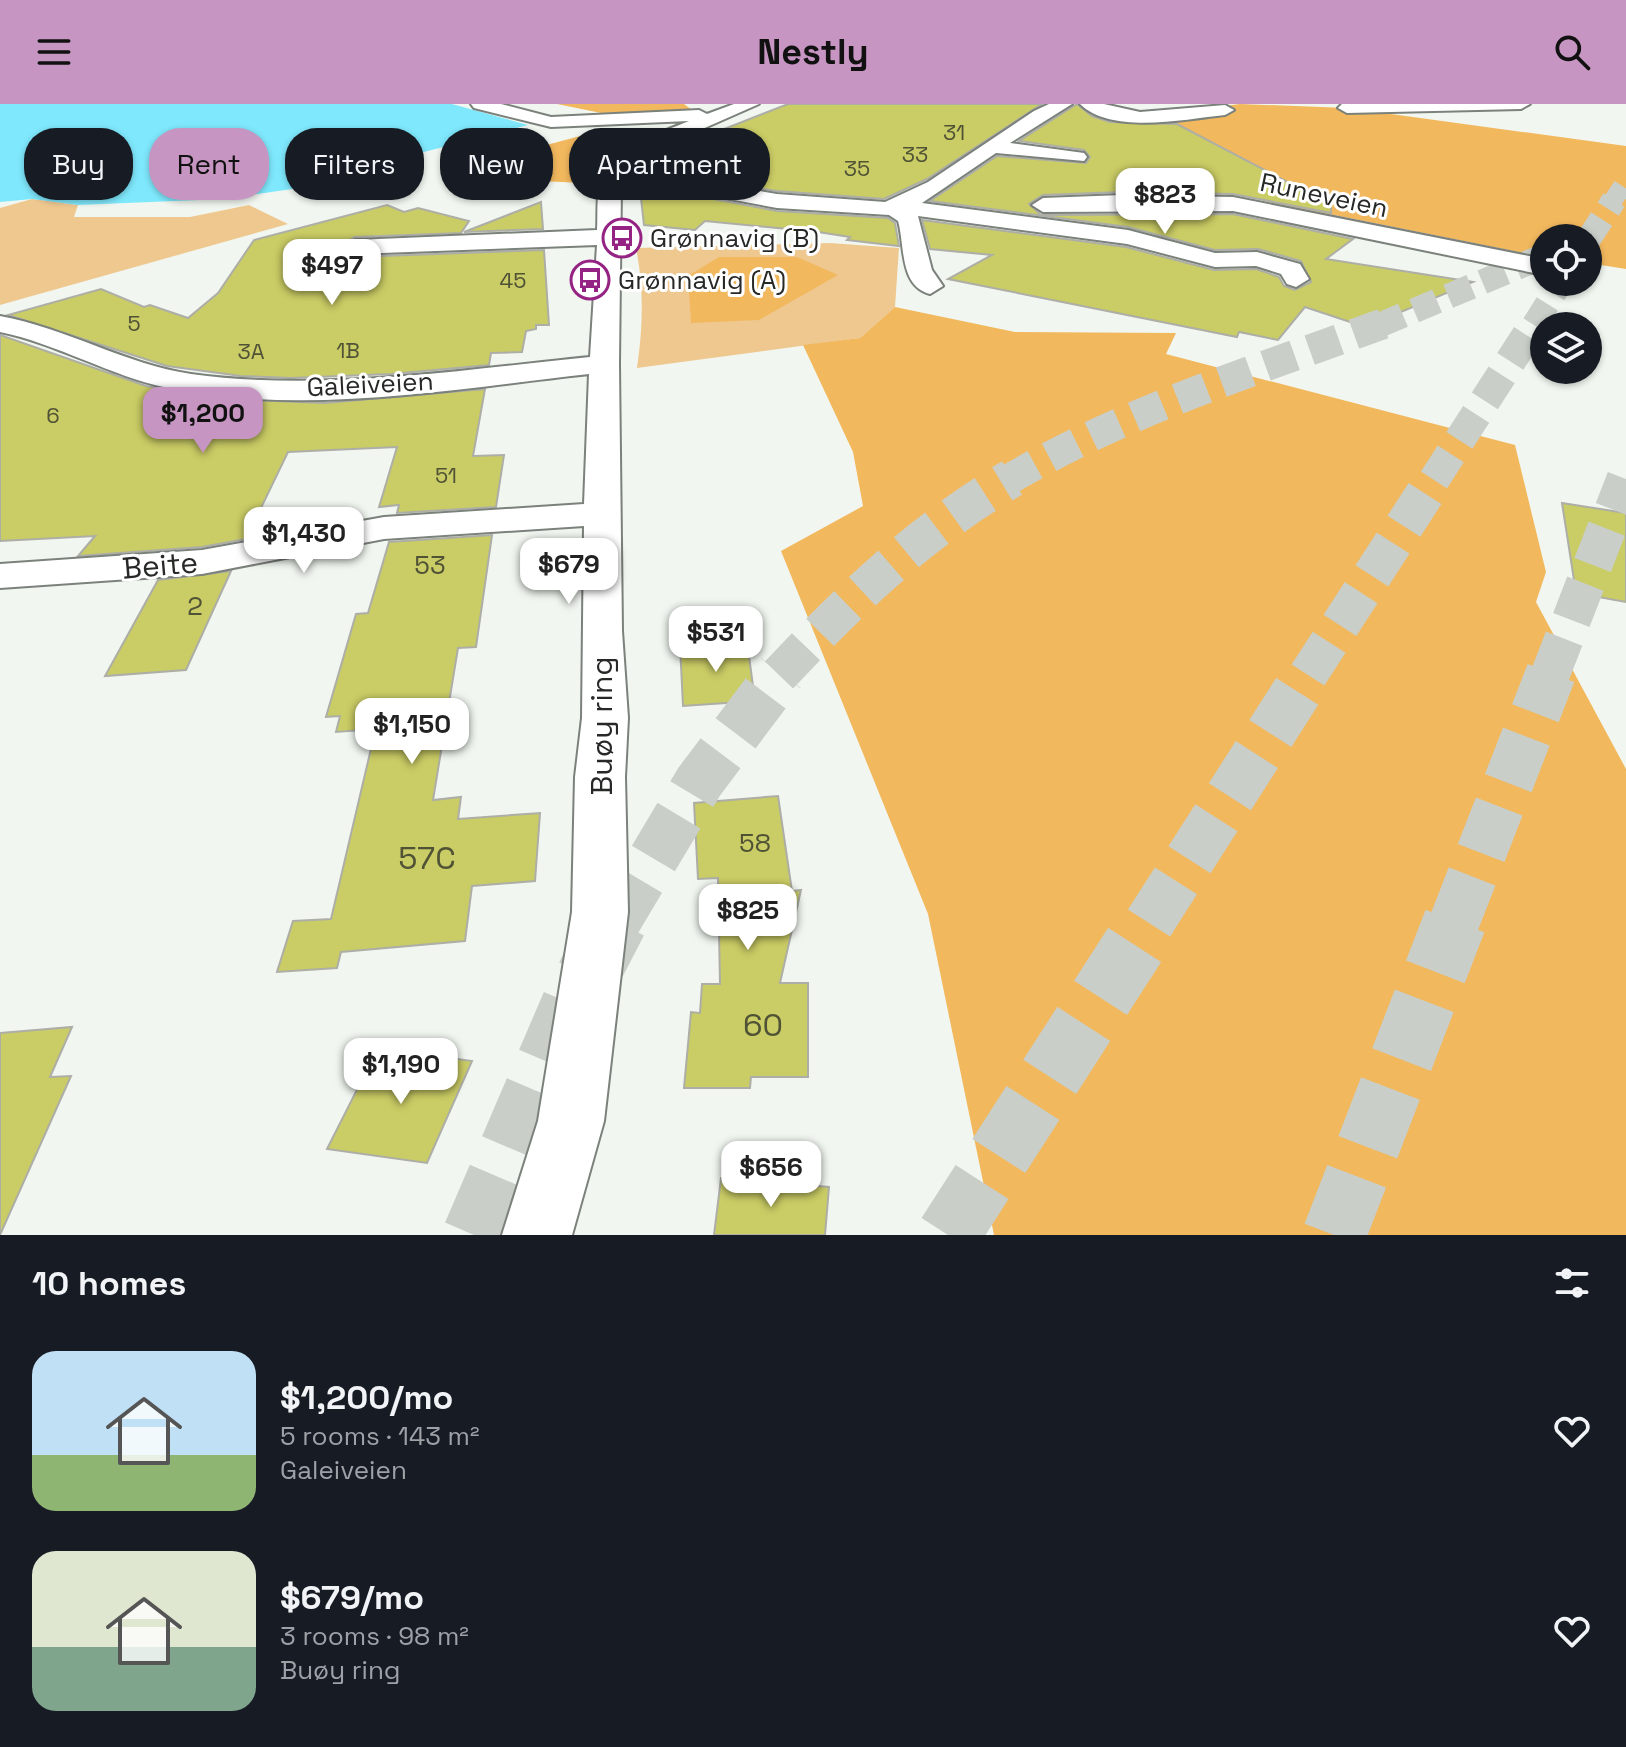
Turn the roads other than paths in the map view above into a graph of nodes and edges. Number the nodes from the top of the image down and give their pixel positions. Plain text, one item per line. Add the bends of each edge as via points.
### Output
1 (480, 104) edge
2 (1063, 104) edge
3 (1089, 104) edge
4 (1522, 104) edge
5 (1347, 108) dead end
6 (1225, 110) dead end
7 (719, 112) edge
8 (1526, 123) dead end
9 (648, 128) edge
10 (687, 128) edge
11 (990, 146) junction
12 (1077, 157) dead end
13 (770, 199) edge
14 (611, 200) edge
15 (892, 207) junction
16 (945, 212) junction
17 (610, 237) junction
18 (355, 247) dead end
19 (1530, 264) edge
20 (1296, 279) dead end
21 (930, 286) dead end
22 (0, 324) edge
23 (604, 364) junction
24 (604, 514) junction
25 (0, 576) edge
26 (537, 1235) edge

1 - 7 street via 551,122
2 - 11 street
3 - 6 street via 1115,116 1145,119
4 - 5 street
4 - 8 street
7 - 9 street
7 - 10 street
11 - 12 street
11 - 15 street via 924,193
13 - 15 street, Runeveien
14 - 17 street, Buøy ring
15 - 16 street, Runeveien
15 - 21 street via 908,218 915,262
16 - 19 street, Runeveien via 1094,202 1233,204
16 - 20 street, Runeveien via 1128,237 1215,260 1257,259 1291,269
17 - 18 street
17 - 23 street, Buøy ring
22 - 23 street, Galeiveien via 191,383 359,386
23 - 24 street, Buøy ring
24 - 25 street, Beite via 384,528 202,562
24 - 26 street, Buøy ring via 600,912 571,1121

